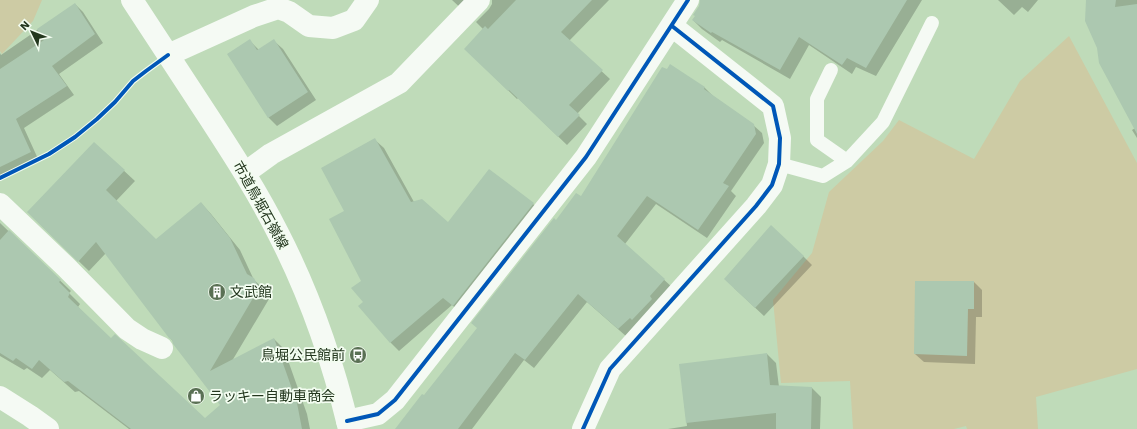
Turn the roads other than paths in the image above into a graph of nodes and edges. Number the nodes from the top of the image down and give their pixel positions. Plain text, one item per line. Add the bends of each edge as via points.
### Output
1 (132, 0) edge
2 (368, 0) edge
3 (478, 0) edge
4 (688, 0) edge
5 (932, 23) dead end
6 (672, 26) junction
7 (168, 55) junction
8 (831, 70) dead end
9 (847, 161) junction
10 (779, 164) junction
11 (245, 173) junction
12 (0, 204) edge
13 (162, 348) dead end
14 (0, 397) edge
15 (348, 425) edge
16 (48, 429) edge
17 (583, 429) edge

1 - 7 street, 市道鳥堀石嶺線
2 - 7 street via 354,20 333,28 309,26 289,12 278,8 254,16
3 - 11 street via 399,83 271,154
4 - 6 street
5 - 9 lane via 883,122
6 - 10 street via 773,106 780,138
6 - 15 street via 586,157 395,400 378,414
7 - 11 street, 市道鳥堀石嶺線
8 - 9 lane via 817,99 817,140
9 - 10 lane via 823,176
10 - 17 street via 772,185 756,206 610,369
11 - 15 street, 市道鳥堀石嶺線 via 278,232 305,291 328,354
12 - 13 street via 127,328 142,339
14 - 16 street

